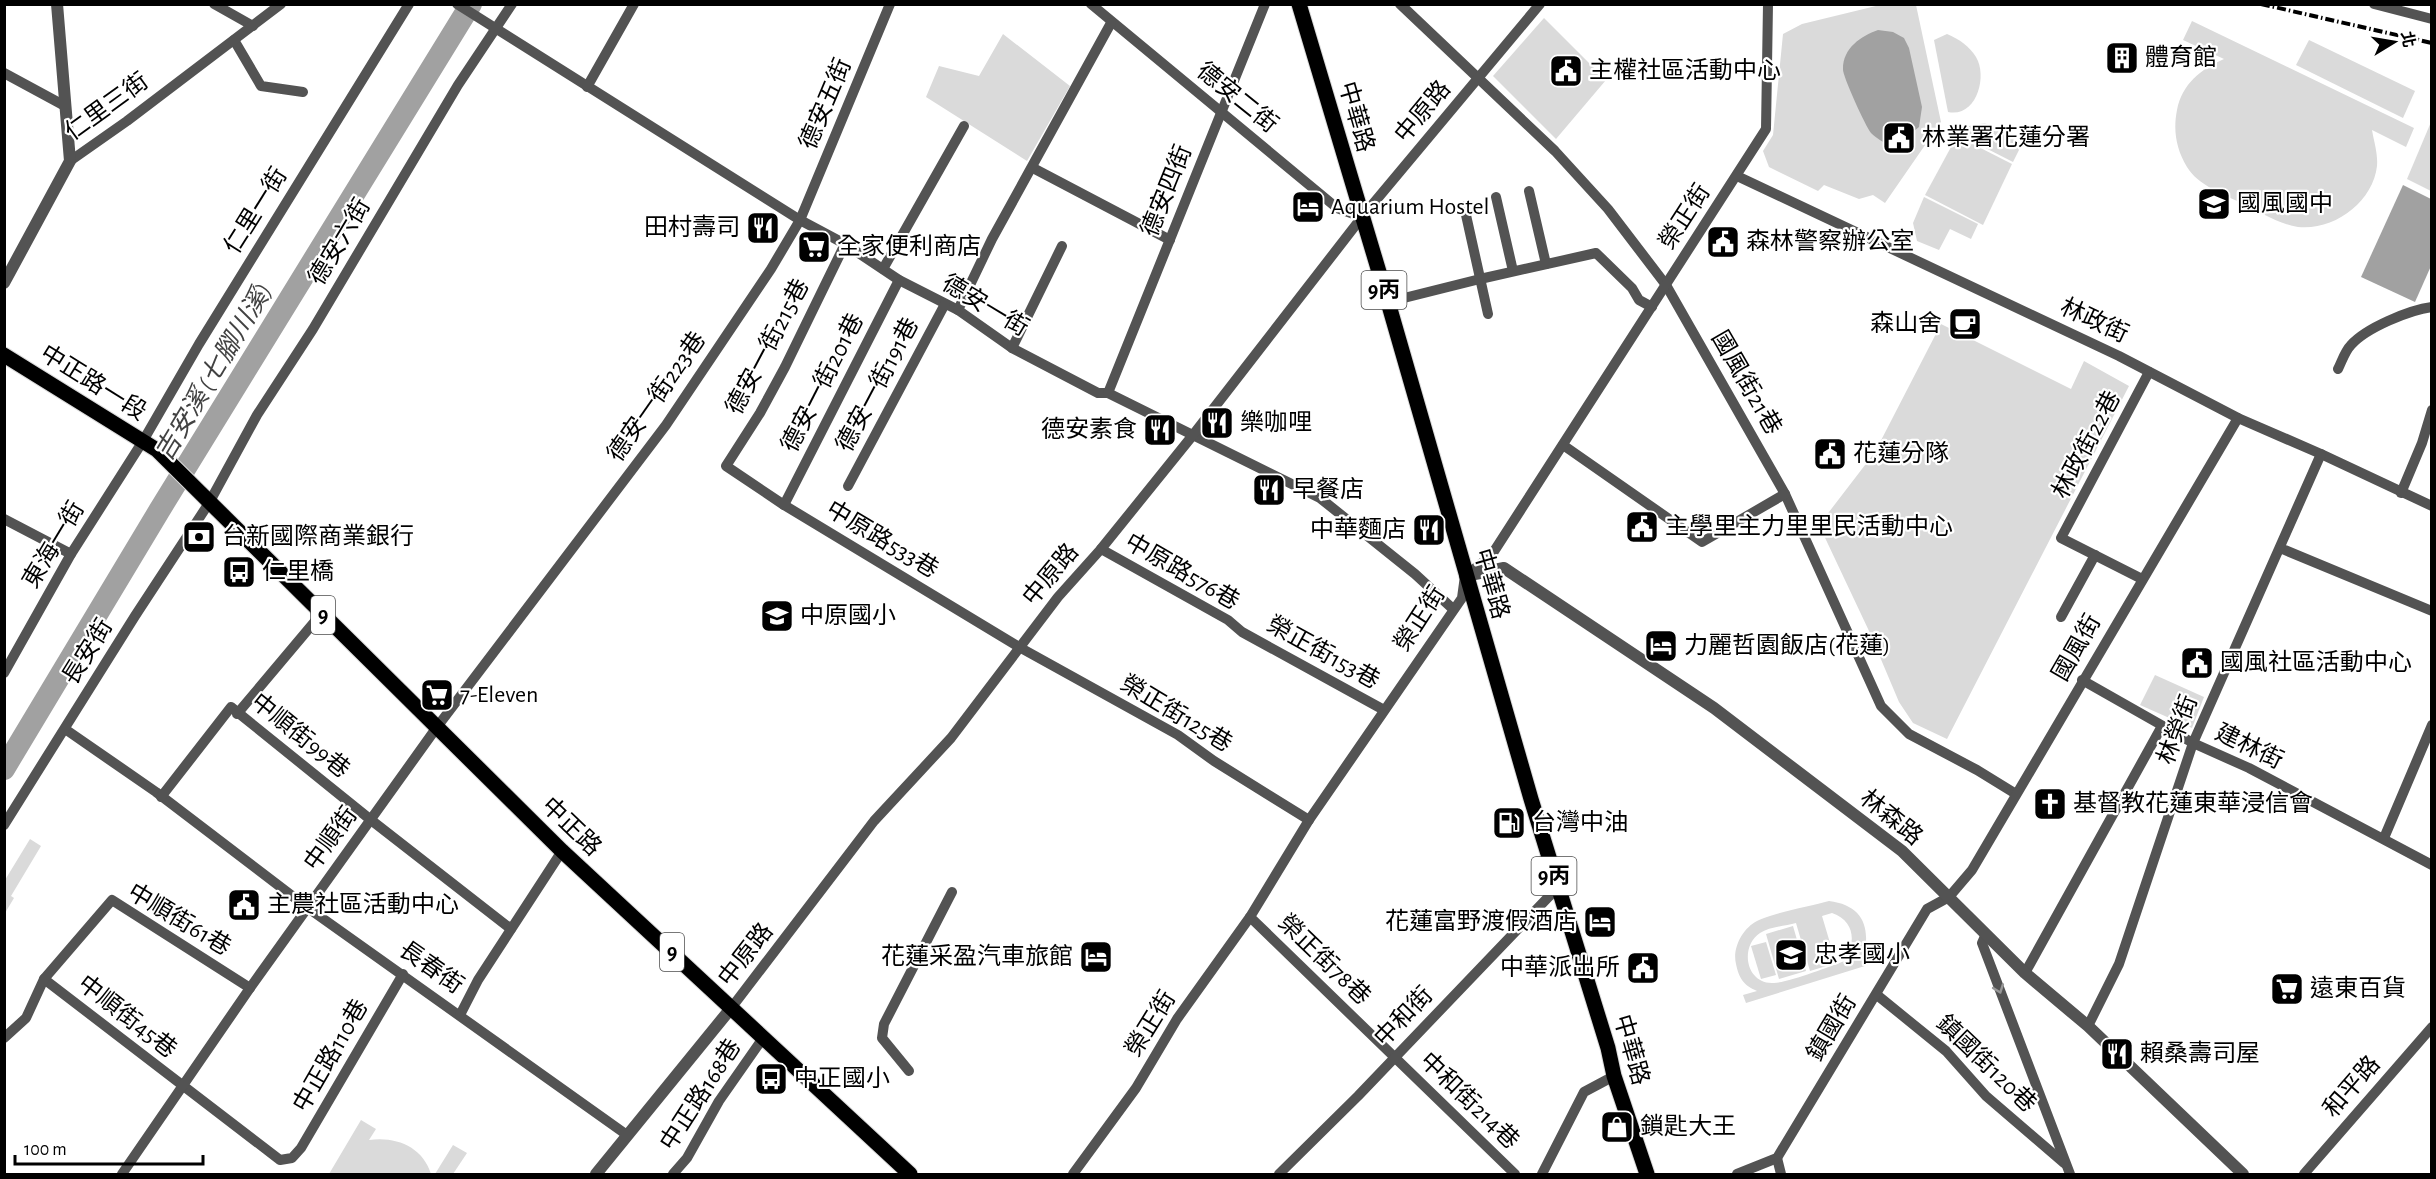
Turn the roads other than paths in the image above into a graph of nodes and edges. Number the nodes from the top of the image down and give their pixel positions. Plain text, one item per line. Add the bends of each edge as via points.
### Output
1 (57, 4) edge
2 (214, 4) edge
3 (281, 4) edge
4 (409, 4) edge
5 (457, 4) edge
6 (512, 4) edge
7 (634, 4) edge
8 (890, 4) edge
9 (1091, 4) edge
10 (1264, 4) edge
11 (1299, 4) edge
12 (1540, 4) edge
13 (1768, 4) edge
14 (2374, 4) edge
15 (1408, 7) edge
16 (2432, 19) edge
17 (1111, 23) junction
18 (253, 26) junction
19 (495, 30) junction
20 (234, 40) junction
21 (4, 74) edge
22 (1479, 79) junction
23 (587, 87) junction
24 (303, 92) dead end
25 (65, 106) junction
26 (1221, 111) junction
27 (964, 126) dead end
28 (70, 160) junction
29 (1033, 168) junction
30 (1737, 176) junction
31 (1528, 191) dead end
32 (1496, 197) dead end
33 (1464, 206) dead end
34 (1362, 217) junction
35 (800, 220) junction
36 (1170, 240) junction
37 (845, 244) junction
38 (1062, 246) dead end
39 (1546, 264) junction
40 (883, 269) junction
41 (1513, 271) junction
42 (1480, 279) junction
43 (899, 280) junction
44 (4, 283) edge
45 (1666, 285) junction
46 (1388, 302) junction
47 (945, 304) junction
48 (1652, 307) junction
49 (2432, 307) edge
50 (958, 310) junction
51 (1488, 314) dead end
52 (1012, 348) junction
53 (4, 355) edge
54 (2337, 369) dead end
55 (2149, 372) junction
56 (1108, 393) junction
57 (2432, 410) edge
58 (2238, 418) junction
59 (1193, 435) junction
60 (143, 441) junction
61 (1563, 445) junction
62 (2321, 454) junction
63 (726, 466) joint
64 (848, 486) dead end
65 (2401, 493) junction
66 (1785, 494) junction
67 (209, 503) junction
68 (784, 505) junction
69 (2432, 506) edge
70 (4, 519) edge
71 (2280, 548) junction
72 (1101, 549) junction
73 (71, 554) junction
74 (2095, 555) junction
75 (1465, 576) junction
76 (2142, 579) junction
77 (539, 592) joint
78 (1453, 609) junction
79 (2432, 611) edge
80 (322, 614) junction
81 (2061, 617) dead end
82 (1242, 632) joint
83 (1019, 647) junction
84 (4, 673) edge
85 (2082, 680) junction
86 (234, 710) junction
87 (1384, 710) junction
88 (2432, 725) edge
89 (2162, 726) junction
90 (437, 727) junction
91 (65, 729) junction
92 (2193, 743) junction
93 (2016, 794) junction
94 (161, 797) junction
95 (371, 820) junction
96 (1309, 820) junction
97 (4, 825) edge
98 (2384, 838) junction
99 (562, 851) junction
100 (2432, 865) edge
101 (1558, 887) junction
102 (952, 892) dead end
103 (1949, 897) junction
104 (308, 908) junction
105 (1250, 917) junction
106 (511, 929) junction
107 (1986, 934) junction
108 (2025, 972) junction
109 (403, 974) junction
110 (44, 979) junction
111 (250, 988) junction
112 (1877, 994) junction
113 (732, 1007) junction
114 (460, 1015) junction
115 (2088, 1026) junction
116 (2432, 1027) edge
117 (4, 1038) edge
118 (763, 1038) junction
119 (1395, 1058) junction
120 (909, 1071) dead end
121 (1614, 1076) junction
122 (183, 1088) junction
123 (627, 1135) junction
124 (292, 1158) joint
125 (1777, 1158) junction
126 (2067, 1169) edge
127 (122, 1174) edge
128 (596, 1174) edge
129 (673, 1174) edge
130 (910, 1174) edge
131 (1074, 1174) edge
132 (1279, 1174) edge
133 (1515, 1174) edge
134 (1542, 1174) edge
135 (1647, 1174) edge
136 (1737, 1174) edge
137 (1780, 1174) edge
138 (2243, 1174) edge
139 (2304, 1174) edge

1 - 25 street
2 - 18 street
3 - 18 street, 仁里三街
4 - 60 street, 仁里一街
5 - 19 street, 德安一街
6 - 19 street, 德安六街
7 - 23 street
8 - 35 street, 德安五街
9 - 17 street, 德安二街
10 - 26 street, 德安四街
11 - 34 main road, 中華路 / 9丙
12 - 22 street, 中原路
13 - 30 street, 榮正街 via 1766,129
14 - 16 street
15 - 22 street, 國風街21巷
17 - 26 street, 德安二街
17 - 29 street
18 - 20 street, 仁里三街
19 - 23 street, 德安一街
19 - 67 street, 德安六街 via 257,415
20 - 24 street via 261,86
20 - 28 street, 仁里三街
21 - 25 street
22 - 34 street, 中原路
22 - 45 street, 國風街21巷 via 1555,151 1608,209
23 - 35 street, 德安一街
25 - 28 street
26 - 34 street, 德安二街 via 1337,208
26 - 36 street, 德安四街
27 - 40 street
28 - 44 street, 仁里三街
29 - 36 street
29 - 50 street via 992,239
30 - 45 street, 榮正街
30 - 55 street, 林政街
31 - 39 street
32 - 41 street
33 - 42 street
34 - 46 main road, 中華路 / 9丙
34 - 59 street, 中原路
35 - 37 street, 德安一街
35 - 77 street, 德安一街223巷 via 666,425
36 - 56 street, 德安四街
37 - 40 street, 德安一街
37 - 63 street, 德安一街215巷 via 785,367
38 - 52 street
39 - 41 street
39 - 48 street via 1596,253 1639,300
40 - 43 street, 德安一街
41 - 42 street
42 - 46 street
42 - 51 street
43 - 47 street, 德安一街
43 - 68 street, 德安一街201巷
45 - 48 street, 榮正街
45 - 66 street, 國風街21巷
46 - 75 main road, 中華路 / 9丙
47 - 50 street, 德安一街
47 - 64 street, 德安一街191巷
48 - 61 street, 榮正街
49 - 54 street via 2411,310 2357,338
50 - 52 street, 德安一街
52 - 56 street, 德安一街 via 1098,393
53 - 60 main road, 中正路一段 / 9
55 - 58 street, 林政街
55 - 74 street, 林政街22巷 via 2061,538
56 - 59 street, 德安一街
57 - 65 street
58 - 62 street, 林政街
58 - 76 street, 國風街
59 - 72 street, 中原路
59 - 78 street, 德安一街 via 1320,498
60 - 67 main road, 中正路一段 / 9 via 157,450
60 - 73 street, 東海一街
61 - 66 street via 1702,542
61 - 75 street, 榮正街 via 1491,556
62 - 65 street, 林政街
62 - 71 street, 林榮街
63 - 68 street, 中原路533巷
65 - 69 street, 林政街
66 - 93 street, 國風街21巷 via 1881,706 1909,734
67 - 80 main road, 中正路 / 9
67 - 91 street, 長安街
68 - 83 street, 中原路533巷
70 - 73 street
71 - 79 street
71 - 92 street, 林榮街
72 - 82 street, 中原路576巷 via 1228,620
72 - 83 street, 中原路
73 - 84 street, 東海一街
74 - 76 street
74 - 81 street
75 - 78 street, 榮正街 via 1462,598
75 - 101 main road, 中華路 / 9丙
75 - 103 street, 林森路 via 1504,568 1714,708 1902,851
76 - 85 street, 國風街
77 - 90 street, 中順街
78 - 87 street, 榮正街
80 - 86 street
80 - 90 main road, 中正路 / 9
82 - 87 street, 榮正街153巷
83 - 96 street, 榮正街125巷 via 1178,735
83 - 113 street, 中原路 via 951,738 874,821
85 - 89 street, 建林街
85 - 93 street, 國風街
86 - 94 street
86 - 95 street, 中順街99巷
87 - 96 street, 榮正街
88 - 98 street
89 - 92 street, 建林街
89 - 108 street
90 - 95 street, 中順街
90 - 99 main road, 中正路 / 9
91 - 94 street, 長春街
91 - 97 street, 長安街
92 - 98 street, 建林街
92 - 115 street, 林榮街 via 2119,964
93 - 103 street, 國風街 via 1972,870
94 - 104 street, 長春街
95 - 104 street, 中順街
95 - 106 street, 中順街99巷
96 - 105 street, 榮正街
98 - 100 street, 建林街
99 - 106 street
99 - 113 main road, 中正路 / 9
101 - 119 street, 中和街
101 - 121 main road, 中華路 / 9丙
102 - 120 street via 884,1024 882,1038
103 - 107 street, 林森路
103 - 112 street, 鎮國街 via 1927,909
104 - 109 street, 長春街
104 - 111 street, 中順街
105 - 119 street, 榮正街78巷
105 - 131 street, 榮正街
106 - 114 street
107 - 108 street, 林森路
107 -> 126 street via 1982,943
108 - 115 street, 林森路
109 - 114 street, 長春街
109 - 124 street, 中正路110巷
110 - 111 street, 中順街61巷 via 112,900
110 - 117 street, 中順街61巷 via 26,1018
110 - 122 street, 中順街45巷
111 - 122 street, 中順街
112 - 125 street, 鎮國街
112 - 126 street, 鎮國街120巷 via 1946,1051 1986,1096
113 - 118 main road, 中正路 / 9
113 - 123 street, 中原路
114 - 123 street, 長春街
115 - 138 street, 林森路
116 - 139 street, 和平路
118 - 129 street, 中正路168巷
118 - 130 main road, 中正路 / 9
119 - 132 street, 中和街
119 - 133 street, 中和街214巷
121 - 134 street via 1584,1092
121 - 135 main road, 中華路 / 9丙
122 - 124 street, 中順街45巷 via 280,1160
122 - 127 street, 中順街
123 - 128 street, 中原路
125 - 136 street
125 - 137 street

